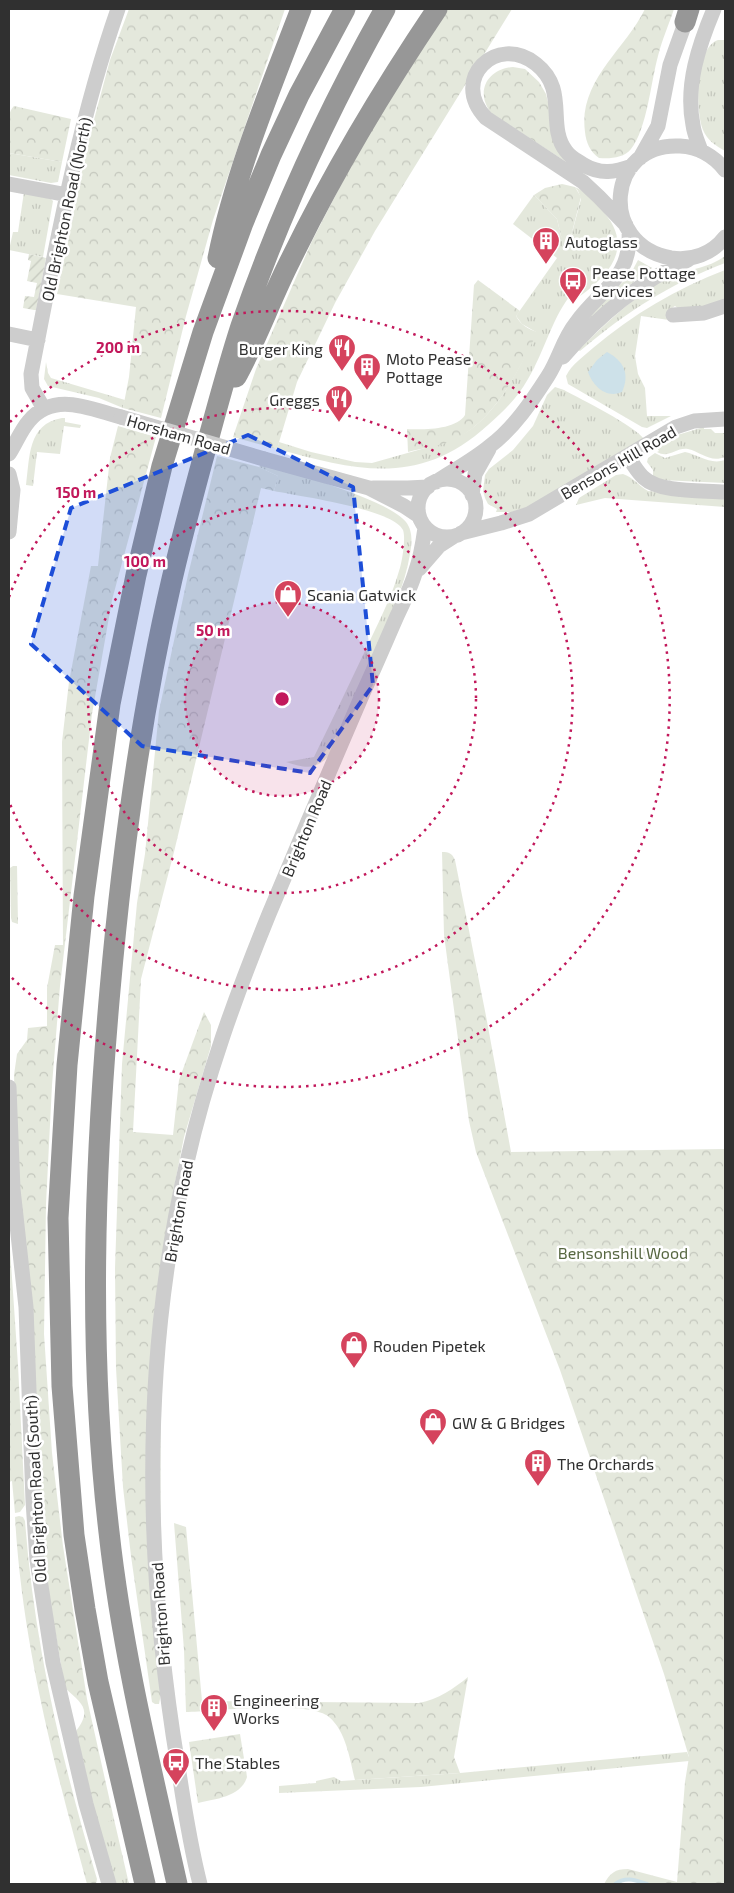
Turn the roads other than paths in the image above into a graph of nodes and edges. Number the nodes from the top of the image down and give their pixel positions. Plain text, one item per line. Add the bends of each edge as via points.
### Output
1 (118, 9) edge
2 (301, 9) edge
3 (345, 9) edge
4 (385, 9) edge
5 (437, 9) edge
6 (714, 9) edge
7 (688, 13) edge
8 (701, 151) junction
9 (720, 161) edge
10 (636, 162) junction
11 (725, 170) edge
12 (9, 184) edge
13 (68, 195) junction
14 (627, 228) junction
15 (725, 237) edge
16 (693, 258) junction
17 (725, 306) edge
18 (673, 315) dead end
19 (203, 332) junction
20 (9, 334) edge
21 (38, 340) junction
22 (551, 371) junction
23 (44, 409) junction
24 (215, 417) junction
25 (725, 420) edge
26 (491, 446) junction
27 (9, 454) edge
28 (627, 456) junction
29 (9, 474) edge
30 (432, 484) junction
31 (369, 488) junction
32 (725, 492) edge
33 (473, 497) junction
34 (515, 519) junction
35 (422, 522) junction
36 (9, 532) edge
37 (457, 535) junction
38 (414, 576) junction
39 (9, 1087) edge
40 (109, 1884) edge
41 (145, 1884) edge
42 (177, 1884) edge
43 (200, 1884) edge

1 - 13 street, Old Brighton Road (North) via 88,108
2 - 19 highway via 246,159 226,224
3 - 19 highway via 271,155 242,223
4 - 24 highway via 330,113 283,218 241,328
5 - 24 highway via 341,164 290,259 246,359
6 - 8 street via 693,71 690,108
7 - 10 street via 670,65 658,126
8 - 9 street
8 - 10 street via 670,146 650,152
9 - 11 street
10 - 14 street via 625,177 620,193
10 - 14 street via 612,172 596,171 576,161 568,153 559,134 553,87 544,71 530,60 511,54 497,56 487,60 475,75 472,94 486,118 583,182
12 - 13 street
13 - 21 street, Old Brighton Road (North)
14 - 16 street via 637,242 656,253 674,258
14 - 22 street via 630,248 624,266 576,322
15 - 16 street via 709,251
16 - 22 street via 657,275 620,302 578,339
17 - 18 street via 704,313
19 - 41 highway via 162,466 110,704 80,935 67,1065 58,1218 62,1386 74,1535 98,1682
20 - 21 street
21 - 23 street, Old Brighton Road (North) via 30,381
22 - 26 street via 516,421
23 - 27 street, Horsham Road via 28,422
23 - 31 street, Horsham Road, bridge via 67,403
24 - 42 highway via 172,576 143,730 118,906 103,1065 96,1221 97,1385 108,1530 131,1675
25 - 28 street, Bensons Hill Road via 694,421 676,427
26 - 30 street
26 - 33 street via 475,474
28 - 32 street via 643,477 654,484
28 - 34 street, Bensons Hill Road via 543,507
29 - 36 street via 13,490
30 - 31 street, Horsham Road
30 - 33 street via 452,480 467,488
30 - 35 street via 419,500
31 - 35 street, Horsham Road via 404,506
33 - 34 street via 479,509
33 - 37 street via 474,519
34 - 37 street, Bensons Hill Road
35 - 37 street via 435,535
35 - 38 street, Brighton Road
37 - 38 street, Brighton Road via 434,551
38 - 43 street, Brighton Road via 268,916 234,1004 192,1141 171,1244 156,1372 152,1470 154,1518 168,1699
39 - 40 street, Old Brighton Road (South) via 13,1189 26,1307 37,1560 53,1663 84,1796

